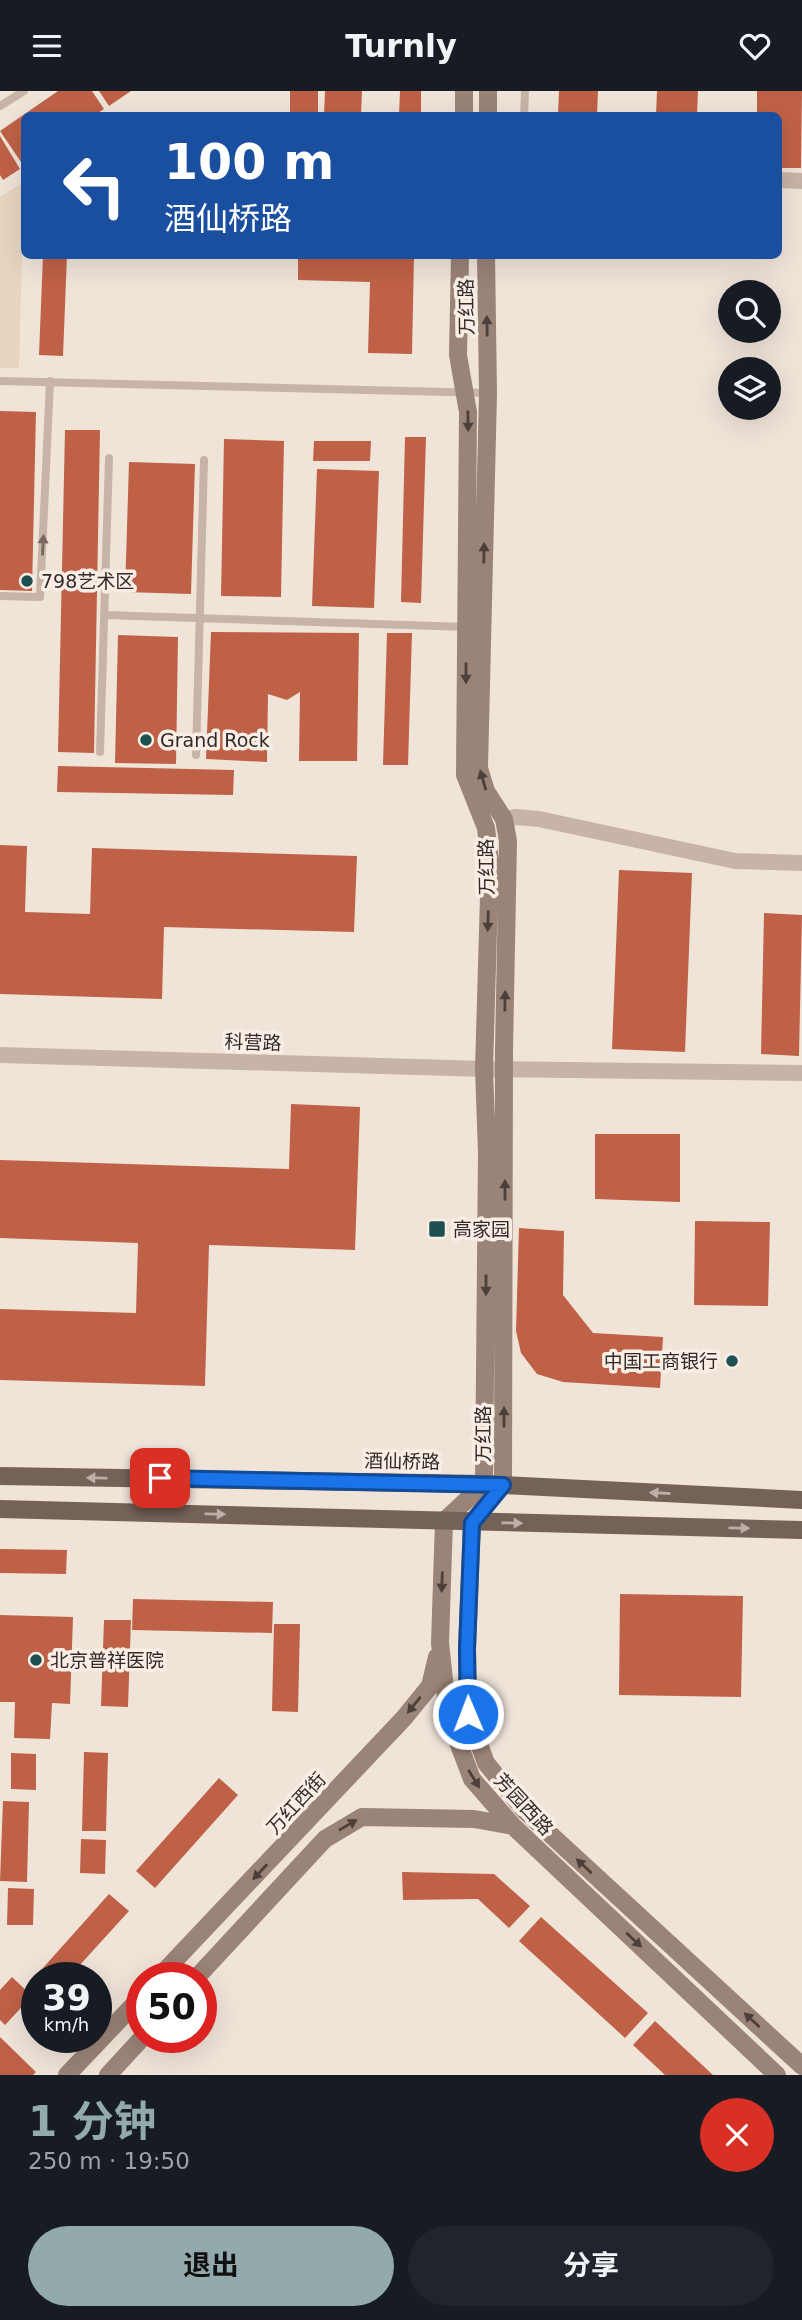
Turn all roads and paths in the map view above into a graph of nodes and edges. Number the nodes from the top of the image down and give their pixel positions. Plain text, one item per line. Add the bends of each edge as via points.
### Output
1 (24, 91) edge
2 (464, 91) edge
3 (488, 91) edge
4 (525, 91) edge
5 (0, 106) edge
6 (464, 112) edge
7 (488, 112) edge
8 (524, 112) edge
9 (782, 180) edge
10 (802, 181) edge
11 (460, 259) edge
12 (486, 259) edge
13 (0, 381) edge
14 (50, 381) junction
15 (464, 393) junction
16 (488, 393) junction
17 (109, 458) dead end
18 (204, 460) dead end
19 (0, 596) edge
20 (105, 615) junction
21 (200, 616) junction
22 (466, 627) junction
23 (100, 752) dead end
24 (196, 755) dead end
25 (504, 819) junction
26 (802, 863) edge
27 (0, 1055) edge
28 (484, 1069) junction
29 (504, 1069) junction
30 (802, 1073) edge
31 (0, 1476) edge
32 (484, 1484) junction
33 (503, 1485) junction
34 (802, 1500) edge
35 (0, 1509) edge
36 (444, 1521) junction
37 (472, 1523) junction
38 (802, 1529) edge
39 (440, 1643) junction
40 (513, 1826) junction
41 (173, 1962) edge
42 (211, 1962) edge
43 (126, 2013) edge
44 (128, 2053) edge
45 (802, 2066) edge
46 (67, 2075) edge
47 (108, 2075) edge
48 (777, 2075) edge

1 - 5 lane
2 - 6 street
3 - 7 street
4 - 8 lane
9 - 10 street
11 - 15 street, 万红路 via 458,355
16 -> 12 street, 万红路
13 - 14 lane
14 - 15 lane
19 -> 14 lane via 40,597
15 - 16 lane
15 -> 22 street, 万红路 via 468,412
25 -> 16 street, 万红路 via 486,792 479,768
17 - 20 lane
18 - 21 lane
20 - 21 lane
20 - 23 lane
21 - 22 lane
21 - 24 lane
22 -> 28 street, 万红路 via 465,775 486,828 490,862
25 - 26 street via 539,819 735,861
29 -> 25 street, 万红路 via 508,841
27 - 28 street, 科营路
28 - 29 street, 科营路
28 -> 32 street, 万红路
29 - 30 street, 科营路
33 -> 29 street, 万红路
32 -> 31 main road, 酒仙桥路
32 - 33 main road, 酒仙桥路
32 - 36 street
34 -> 33 main road, 酒仙桥路
33 - 37 street
35 -> 36 main road
36 - 37 main road
36 -> 39 street, 芳园西路
37 -> 38 main road
45 -> 37 street, 芳园西路 via 525,1811 486,1763 468,1714
39 -> 40 street, 芳园西路 via 449,1716 472,1779
39 -> 41 street, 万红西街 via 430,1686 404,1718
42 -> 40 street via 325,1839 362,1817 474,1819
40 -> 48 street, 芳园西路
43 - 46 street
44 - 47 street

